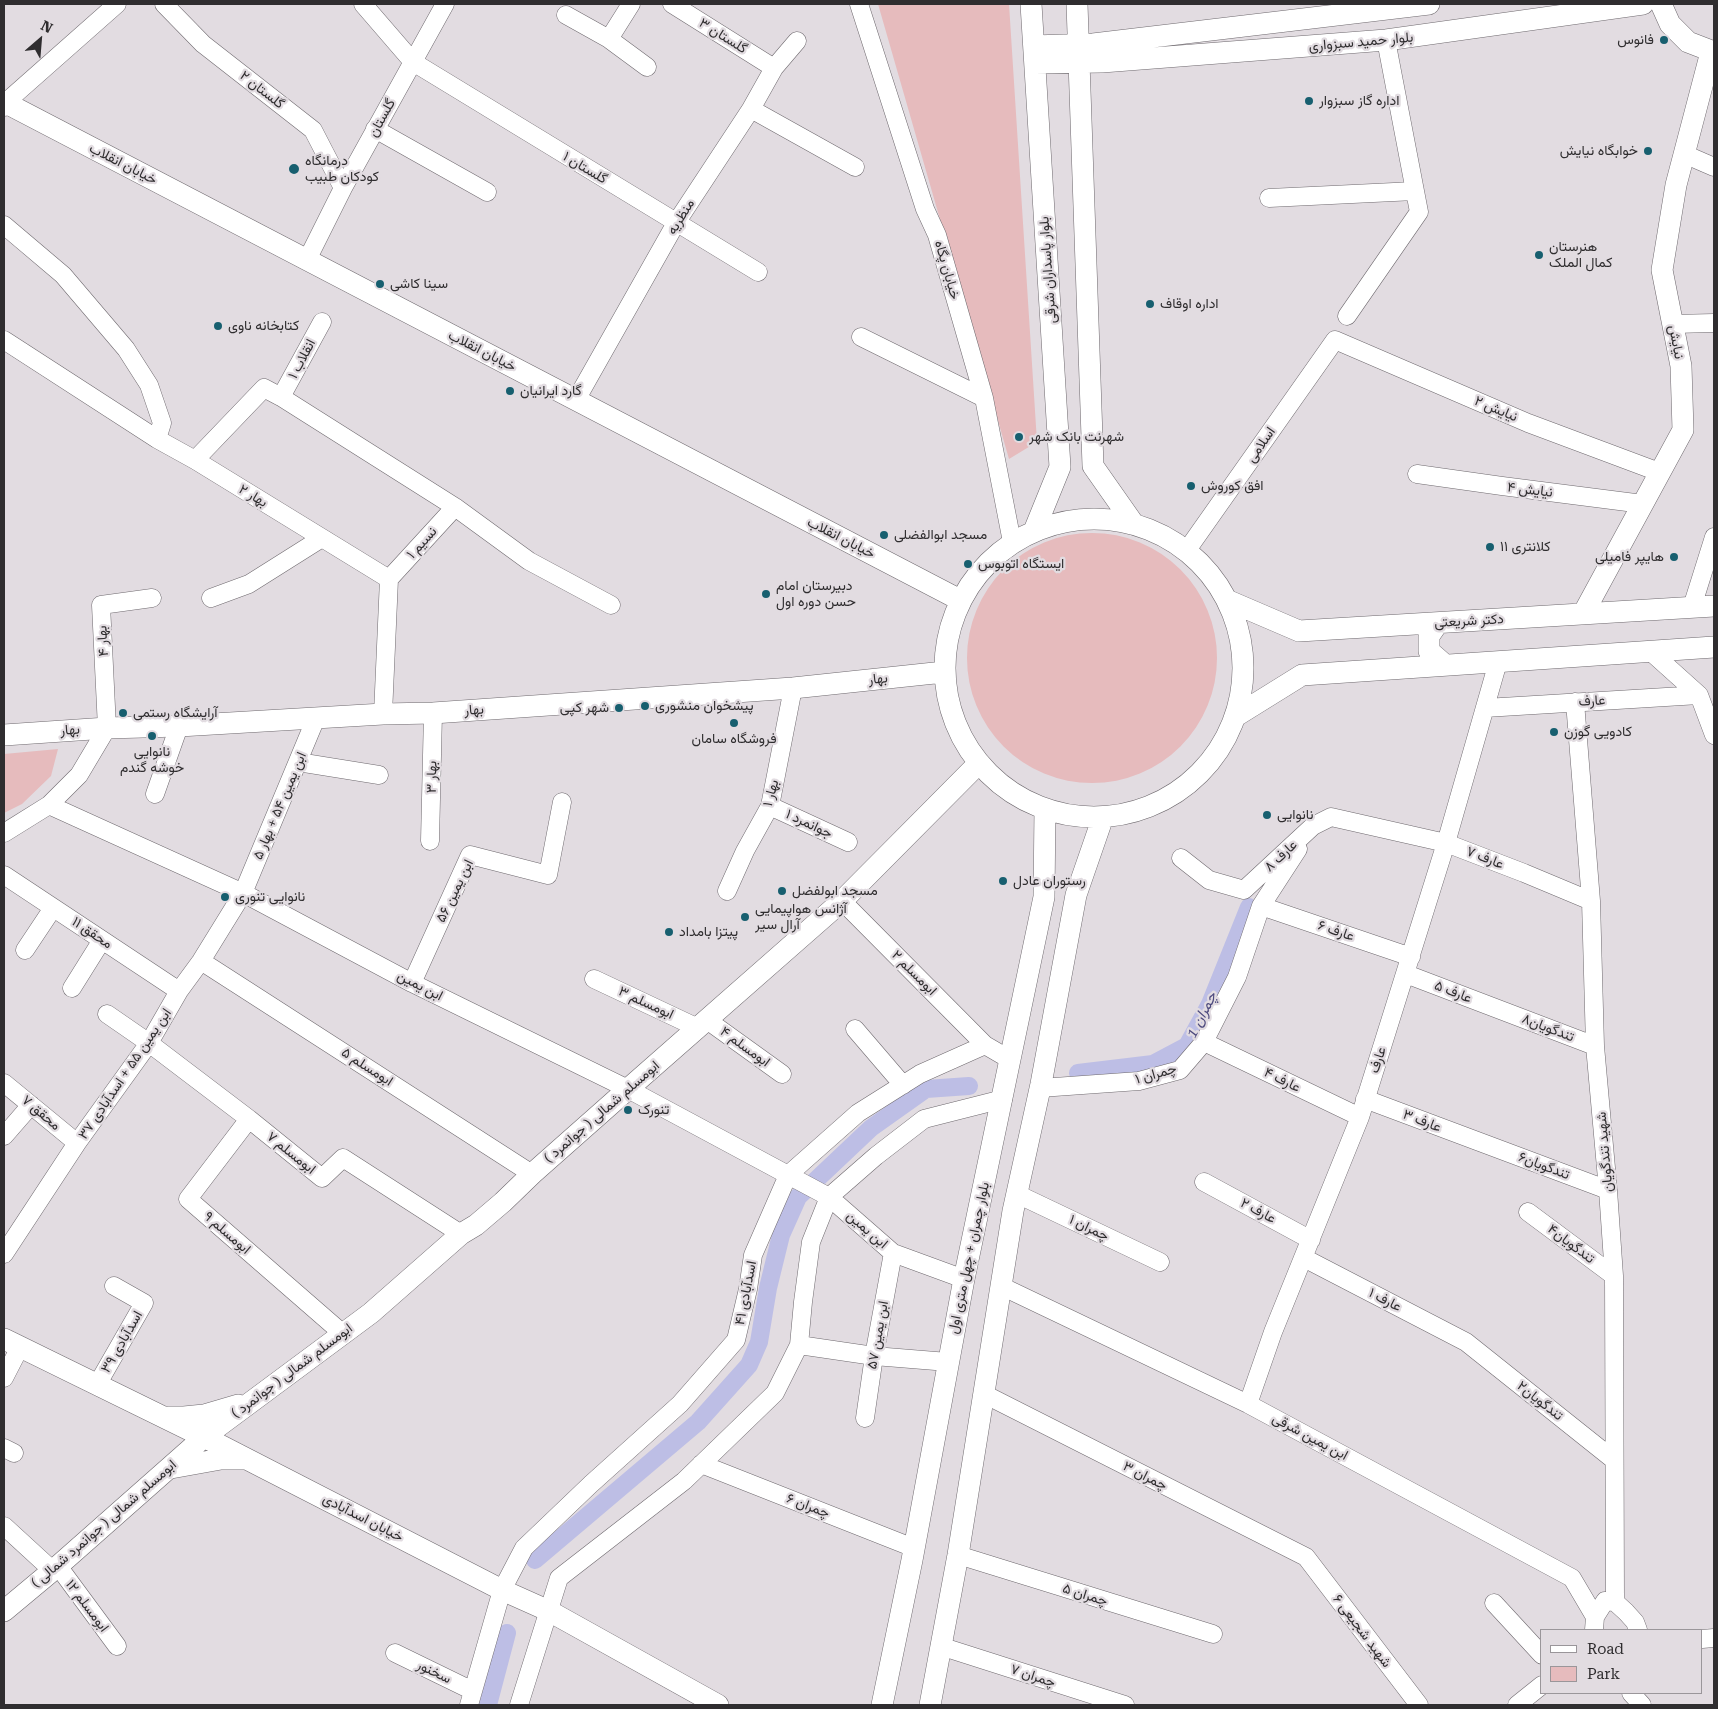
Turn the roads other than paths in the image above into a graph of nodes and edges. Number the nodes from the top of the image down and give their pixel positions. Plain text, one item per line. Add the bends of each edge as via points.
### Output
1 (117, 4) edge
2 (164, 4) edge
3 (363, 4) edge
4 (445, 4) edge
5 (631, 4) edge
6 (672, 4) edge
7 (859, 4) edge
8 (1022, 4) edge
9 (1031, 4) edge
10 (1077, 4) edge
11 (1429, 4) edge
12 (1643, 4) edge
13 (1661, 4) edge
14 (566, 14) dead end
15 (609, 39) junction
16 (1386, 40) junction
17 (797, 41) dead end
18 (1713, 52) edge
19 (1078, 54) junction
20 (1034, 55) junction
21 (413, 62) junction
22 (1102, 62) junction
23 (647, 67) dead end
24 (774, 68) junction
25 (1080, 88) junction
26 (4, 104) edge
27 (1038, 108) junction
28 (751, 109) junction
29 (376, 130) junction
30 (1684, 154) junction
31 (855, 167) dead end
32 (1714, 167) edge
33 (343, 188) junction
34 (1415, 191) junction
35 (487, 192) dead end
36 (1269, 198) dead end
37 (676, 223) junction
38 (4, 225) edge
39 (307, 260) junction
40 (758, 272) dead end
41 (1347, 316) dead end
42 (322, 322) dead end
43 (1714, 323) edge
44 (1673, 324) junction
45 (862, 337) dead end
46 (4, 340) edge
47 (1335, 340) joint
48 (281, 397) junction
49 (984, 398) junction
50 (576, 400) junction
51 (158, 439) junction
52 (195, 460) junction
53 (1659, 472) junction
54 (1417, 474) dead end
55 (1642, 504) junction
56 (455, 506) junction
57 (1133, 523) junction
58 (1034, 531) junction
59 (1714, 537) edge
60 (322, 538) junction
61 (1012, 542) junction
62 (1187, 550) junction
63 (389, 579) junction
64 (152, 598) dead end
65 (211, 598) dead end
66 (960, 600) junction
67 (1229, 602) junction
68 (611, 605) dead end
69 (1714, 606) edge
70 (1692, 607) junction
71 (1583, 614) junction
72 (1438, 623) junction
73 (1714, 647) edge
74 (1650, 651) junction
75 (1498, 662) junction
76 (1444, 665) junction
77 (944, 672) junction
78 (793, 688) junction
79 (1699, 695) junction
80 (1575, 702) junction
81 (1485, 708) junction
82 (433, 713) junction
83 (383, 714) junction
84 (1236, 716) junction
85 (316, 718) junction
86 (179, 726) junction
87 (107, 728) junction
88 (4, 735) edge
89 (1714, 735) edge
90 (298, 762) junction
91 (978, 763) junction
92 (379, 775) dead end
93 (155, 794) dead end
94 (562, 802) dead end
95 (49, 805) junction
96 (770, 806) junction
97 (1045, 809) junction
98 (1103, 817) junction
99 (1313, 826) junction
100 (4, 833) edge
101 (430, 842) dead end
102 (848, 842) dead end
103 (1446, 843) junction
104 (1181, 858) dead end
105 (4, 875) edge
106 (727, 890) dead end
107 (243, 893) junction
108 (842, 901) junction
109 (1591, 901) junction
110 (1261, 906) junction
111 (53, 908) junction
112 (102, 940) junction
113 (25, 950) dead end
114 (1411, 957) junction
115 (201, 961) junction
116 (1406, 974) junction
117 (594, 979) dead end
118 (412, 983) junction
119 (72, 988) dead end
120 (179, 992) junction
121 (1500, 1010) joint
122 (107, 1014) dead end
123 (702, 1024) junction
124 (855, 1029) dead end
125 (1204, 1042) junction
126 (149, 1043) junction
127 (985, 1045) junction
128 (1595, 1046) junction
129 (1009, 1059) junction
130 (782, 1074) dead end
131 (4, 1083) edge
132 (903, 1085) junction
133 (628, 1088) junction
134 (1040, 1088) junction
135 (1003, 1099) junction
136 (1365, 1099) junction
137 (31, 1105) junction
138 (1360, 1118) junction
139 (249, 1119) junction
140 (4, 1136) edge
141 (1480, 1142) joint
142 (78, 1144) junction
143 (532, 1174) junction
144 (788, 1175) junction
145 (1204, 1182) dead end
146 (1608, 1190) junction
147 (1017, 1194) junction
148 (829, 1197) junction
149 (1528, 1212) dead end
150 (461, 1234) junction
151 (1311, 1240) junction
152 (893, 1253) junction
153 (4, 1254) edge
154 (1304, 1258) junction
155 (1160, 1262) dead end
156 (1614, 1276) junction
157 (964, 1278) junction
158 (114, 1286) dead end
159 (1001, 1286) junction
160 (342, 1333) junction
161 (1466, 1342) joint
162 (12, 1343) edge
163 (799, 1345) junction
164 (874, 1356) junction
165 (948, 1362) junction
166 (4, 1378) edge
167 (97, 1385) junction
168 (984, 1394) junction
169 (253, 1400) junction
170 (1248, 1404) junction
171 (163, 1417) junction
172 (865, 1418) dead end
173 (204, 1437) junction
174 (248, 1459) junction
175 (1614, 1460) junction
176 (702, 1464) junction
177 (168, 1468) junction
178 (4, 1526) edge
179 (914, 1548) junction
180 (958, 1555) junction
181 (1306, 1557) joint
182 (55, 1568) junction
183 (502, 1590) junction
184 (1615, 1602) junction
185 (1494, 1603) dead end
186 (4, 1610) edge
187 (549, 1611) junction
188 (1595, 1624) edge
189 (1638, 1629) edge
190 (1213, 1634) dead end
191 (117, 1646) dead end
192 (940, 1646) junction
193 (395, 1653) dead end
194 (1540, 1653) edge
195 (1540, 1687) edge
196 (1632, 1694) edge
197 (471, 1698) edge
198 (519, 1705) edge
199 (718, 1705) edge
200 (882, 1705) edge
201 (930, 1705) edge
202 (1125, 1705) edge
203 (1419, 1705) edge
204 (1517, 1705) edge
205 (1642, 1705) edge

1 - 26 street
2 - 33 street, گلستان ۲ via 203,44 313,130
3 - 21 street, گلستان ۱
4 - 21 street, گلستان
5 - 15 street
6 - 24 street, گلستان ۳
7 - 49 street, خیابان پگاه via 925,209 937,235
8 - 27 street via 1027,92
9 - 20 main road, بلوار پاسداران شرقی
10 - 19 main road
11 - 19 main road, بلوار حمید سبزواری
12 - 16 main road, بلوار حمید سبزواری
13 - 18 main road via 1670,24 1688,42
14 - 15 street
15 - 23 street
16 - 22 main road, بلوار حمید سبزواری
16 - 34 street
17 - 24 street, منظریه
18 - 30 main road, نیایش
19 - 20 main road
19 - 22 main road, بلوار حمید سبزواری
19 - 25 main road
20 - 27 main road, بلوار پاسداران شرقی
21 - 29 street, گلستان
21 - 37 street, گلستان ۱
22 - 25 main road
24 - 28 street, منظریه
25 - 57 main road via 1093,466
26 - 39 main road, خیابان انقلاب
27 - 58 main road, بلوار پاسداران شرقی via 1060,467
28 - 31 street
28 - 37 street, منظریه
29 - 33 street, گلستان
29 - 35 street
30 - 32 street
30 - 44 main road, نیایش via 1662,270
33 - 39 street, گلستان
34 - 36 street
34 - 41 street via 1419,212
37 - 40 street, گلستان ۱
37 - 50 street, منظریه
38 - 51 street via 62,274 126,350 149,385 162,423
39 - 50 main road, خیابان انقلاب
42 - 48 street, انقلاب ۱
43 - 44 street
44 - 53 main road, نیایش via 1680,366 1683,430
45 - 49 street
46 - 51 street, بهار ۲
47 - 53 street, نیایش ۲ via 1528,423
47 - 62 street, اسلامی
48 - 52 street via 264,388
48 - 56 street
49 - 61 street, خیابان پگاه
50 - 66 main road, خیابان انقلاب
51 - 52 street, بهار ۲
52 - 60 street, بهار ۲
53 - 55 main road, نیایش
54 - 55 street, نیایش ۴
55 - 71 main road, نیایش
56 - 63 street, نسیم ۱
56 - 68 street via 528,561
57 - 58 main road via 1099,518 1074,520
57 - 62 main road via 1161,534
58 - 61 main road
59 - 70 street
60 - 63 street, بهار ۲
60 - 65 street via 250,584
61 - 66 main road via 979,572
62 - 67 main road via 1211,574
63 - 83 street
64 - 87 street, بهار ۴ via 101,605
66 - 77 main road via 948,635
67 - 72 main road, دکتر شریعتی via 1298,631
67 - 84 main road via 1242,639 1244,668
69 - 70 main road, دکتر شریعتی
70 - 71 main road, دکتر شریعتی
71 - 72 main road, دکتر شریعتی
72 - 76 main road via 1429,636 1428,651
73 - 74 main road
74 - 75 main road
74 - 79 street
75 - 76 main road
75 - 81 street, عارف
76 - 84 main road via 1302,675
77 - 78 main road, بهار
77 - 91 main road via 954,720
78 - 82 main road, بهار
78 - 96 street, بهار ۱
79 - 80 street, عارف
79 - 89 street
80 - 81 street, عارف
80 - 109 street, شهید تندگویان
81 - 103 street, عارف
82 - 83 main road, بهار
82 - 101 street, بهار ۳
83 - 85 main road, بهار
84 - 98 main road via 1216,756 1185,788 1146,808
85 - 86 main road, بهار
85 - 90 street, ابن یمین ۵۴ + بهار ۵
86 - 87 main road, بهار
86 - 93 street
87 - 88 main road, بهار
87 - 95 street via 79,775
90 - 92 street
90 - 107 street, ابن یمین ۵۴ + بهار ۵
91 - 97 main road via 1008,790
91 - 108 main road, ابومسلم شمالی ( جوانمرد )
94 - 118 street, ابن یمین ۵۶ via 548,875 470,855
95 - 100 street
95 - 107 street, ابن یمین
96 - 102 street, جوانمرد ۱
96 - 106 street, بهار ۱
97 - 98 main road via 1074,816
97 - 129 main road, بلوار چمران + چهل متری اول via 1044,897
98 - 134 main road via 1076,895
99 - 103 street, عارف ۸ via 1331,817
99 - 104 street, عارف ۸ via 1244,890 1209,880
99 - 110 street, ۱ چمران
103 - 109 street, عارف ۷
103 - 114 street, عارف
105 - 111 street, محقق ۱۱
107 - 115 street, ابن یمین ۵۵ + اسدآبادی ۳۷
107 - 118 street, ابن یمین
108 - 123 main road, ابومسلم شمالی ( جوانمرد )
108 - 127 street, ابومسلم ۲
109 - 128 street, شهید تندگویان
110 - 114 street, عارف ۶
110 - 125 street, ۱ چمران via 1237,978
111 - 112 street, محقق ۱۱
111 - 113 street
112 - 119 street
112 - 120 street, محقق ۱۱
114 - 116 street, عارف
115 - 120 street, ابن یمین ۵۵ + اسدآبادی ۳۷
115 - 143 street, ابومسلم ۵
116 - 121 street, عارف ۵
116 - 136 street, عارف
117 - 123 street, ابومسلم ۳
118 - 133 street, ابن یمین
120 - 126 street, ابن یمین ۵۵ + اسدآبادی ۳۷
121 - 128 street, تندگویان۸
122 - 126 street, ابومسلم ۷
123 - 130 street, ابومسلم ۴
123 - 133 main road, ابومسلم شمالی ( جوانمرد )
124 - 132 street
125 - 134 street, ۱ چمران via 1180,1070 1138,1081
125 - 138 street, عارف ۴
126 - 139 street, ابومسلم ۷
126 - 142 street, ابن یمین ۵۵ + اسدآبادی ۳۷
127 - 129 street, ابومسلم ۲
127 - 132 street, اسدآبادی ۴۱
128 - 146 street, شهید تندگویان
129 - 135 main road, بلوار چمران + چهل متری اول
131 - 137 street, محقق ۷
132 - 144 street, اسدآبادی ۴۱ via 858,1113
133 - 143 main road, ابومسلم شمالی ( جوانمرد )
133 - 144 street, ابن یمین
134 - 147 main road
135 - 148 street via 924,1119
135 - 157 main road, بلوار چمران + چهل متری اول
136 - 138 street, عارف
136 - 141 street, عارف ۳
137 - 140 street
137 - 142 street, محقق ۷
138 - 151 street, عارف
139 - 150 street, ابومسلم ۷ via 322,1178 343,1158
139 - 160 street, ابومسلم ۹ via 188,1199
141 - 146 street, تندگویان۶
142 - 153 street, ابن یمین ۵۵ + اسدآبادی ۳۷
143 - 150 main road, ابومسلم شمالی ( جوانمرد ) via 483,1219
144 - 148 street, ابن یمین
144 - 183 street, اسدآبادی ۴۱ via 753,1255 736,1340 680,1404 524,1548
145 - 151 street, عارف ۲
146 - 156 street, شهید تندگویان
147 - 155 street, چمران ۱
147 - 159 main road
148 - 152 street, ابن یمین
148 - 163 street via 811,1242
149 - 156 street, تندگویان۴
150 - 160 main road, ابومسلم شمالی ( جوانمرد ) via 371,1313
151 - 154 street, عارف
152 - 157 street, ابن یمین
152 - 164 street, ابن یمین ۵۷
154 - 161 street, عارف ۱
154 - 170 street, عارف
156 - 175 street, شهید تندگویان
157 - 165 main road, بلوار چمران + چهل متری اول
158 - 167 street, اسدآبادی ۳۹ via 144,1303
159 - 168 main road
159 - 170 street, ابن یمین شرقی
160 - 169 main road, ابومسلم شمالی ( جوانمرد )
161 - 175 street, تندگویان۲
162 - 166 street
162 - 167 main road, خیابان اسدآبادی
163 - 164 street
163 - 176 street via 775,1393
164 - 165 street
164 - 172 street, ابن یمین ۵۷
165 - 179 main road, بلوار چمران + چهل متری اول
167 - 171 main road, خیابان اسدآبادی
168 - 180 main road
168 - 181 street, چمران ۳
169 - 171 main road via 204,1415
169 - 173 main road, ابومسلم شمالی ( جوانمرد )
170 - 188 street, ابن یمین شرقی via 1572,1578
171 - 173 main road, خیابان اسدآبادی
173 - 174 main road, خیابان اسدآبادی
173 - 177 main road, ابومسلم شمالی ( جوانمرد شمالی )
174 - 177 main road via 222,1459
174 - 183 main road, خیابان اسدآبادی
175 - 184 street, شهید تندگویان
176 - 179 street, چمران ۶
176 - 187 street via 559,1578
177 - 182 main road, ابومسلم شمالی ( جوانمرد شمالی )
178 - 182 street, ابومسلم ۱۲
179 - 200 main road, بلوار چمران + چهل متری اول
180 - 190 street, چمران ۵
180 - 192 main road
181 - 203 street, شهید شجیعی ۶
182 - 186 main road, ابومسلم شمالی ( جوانمرد شمالی )
182 - 191 street, ابومسلم ۱۲
183 - 187 main road, خیابان اسدآبادی
183 - 197 street, اسدآبادی ۴۱
184 - 188 street via 1605,1601
184 - 189 street
185 - 194 street
187 - 198 street
187 - 199 main road, خیابان اسدآبادی
192 - 201 main road
192 - 202 street, چمران ۷
193 - 197 street, سخنور
195 - 204 street
196 - 205 street

